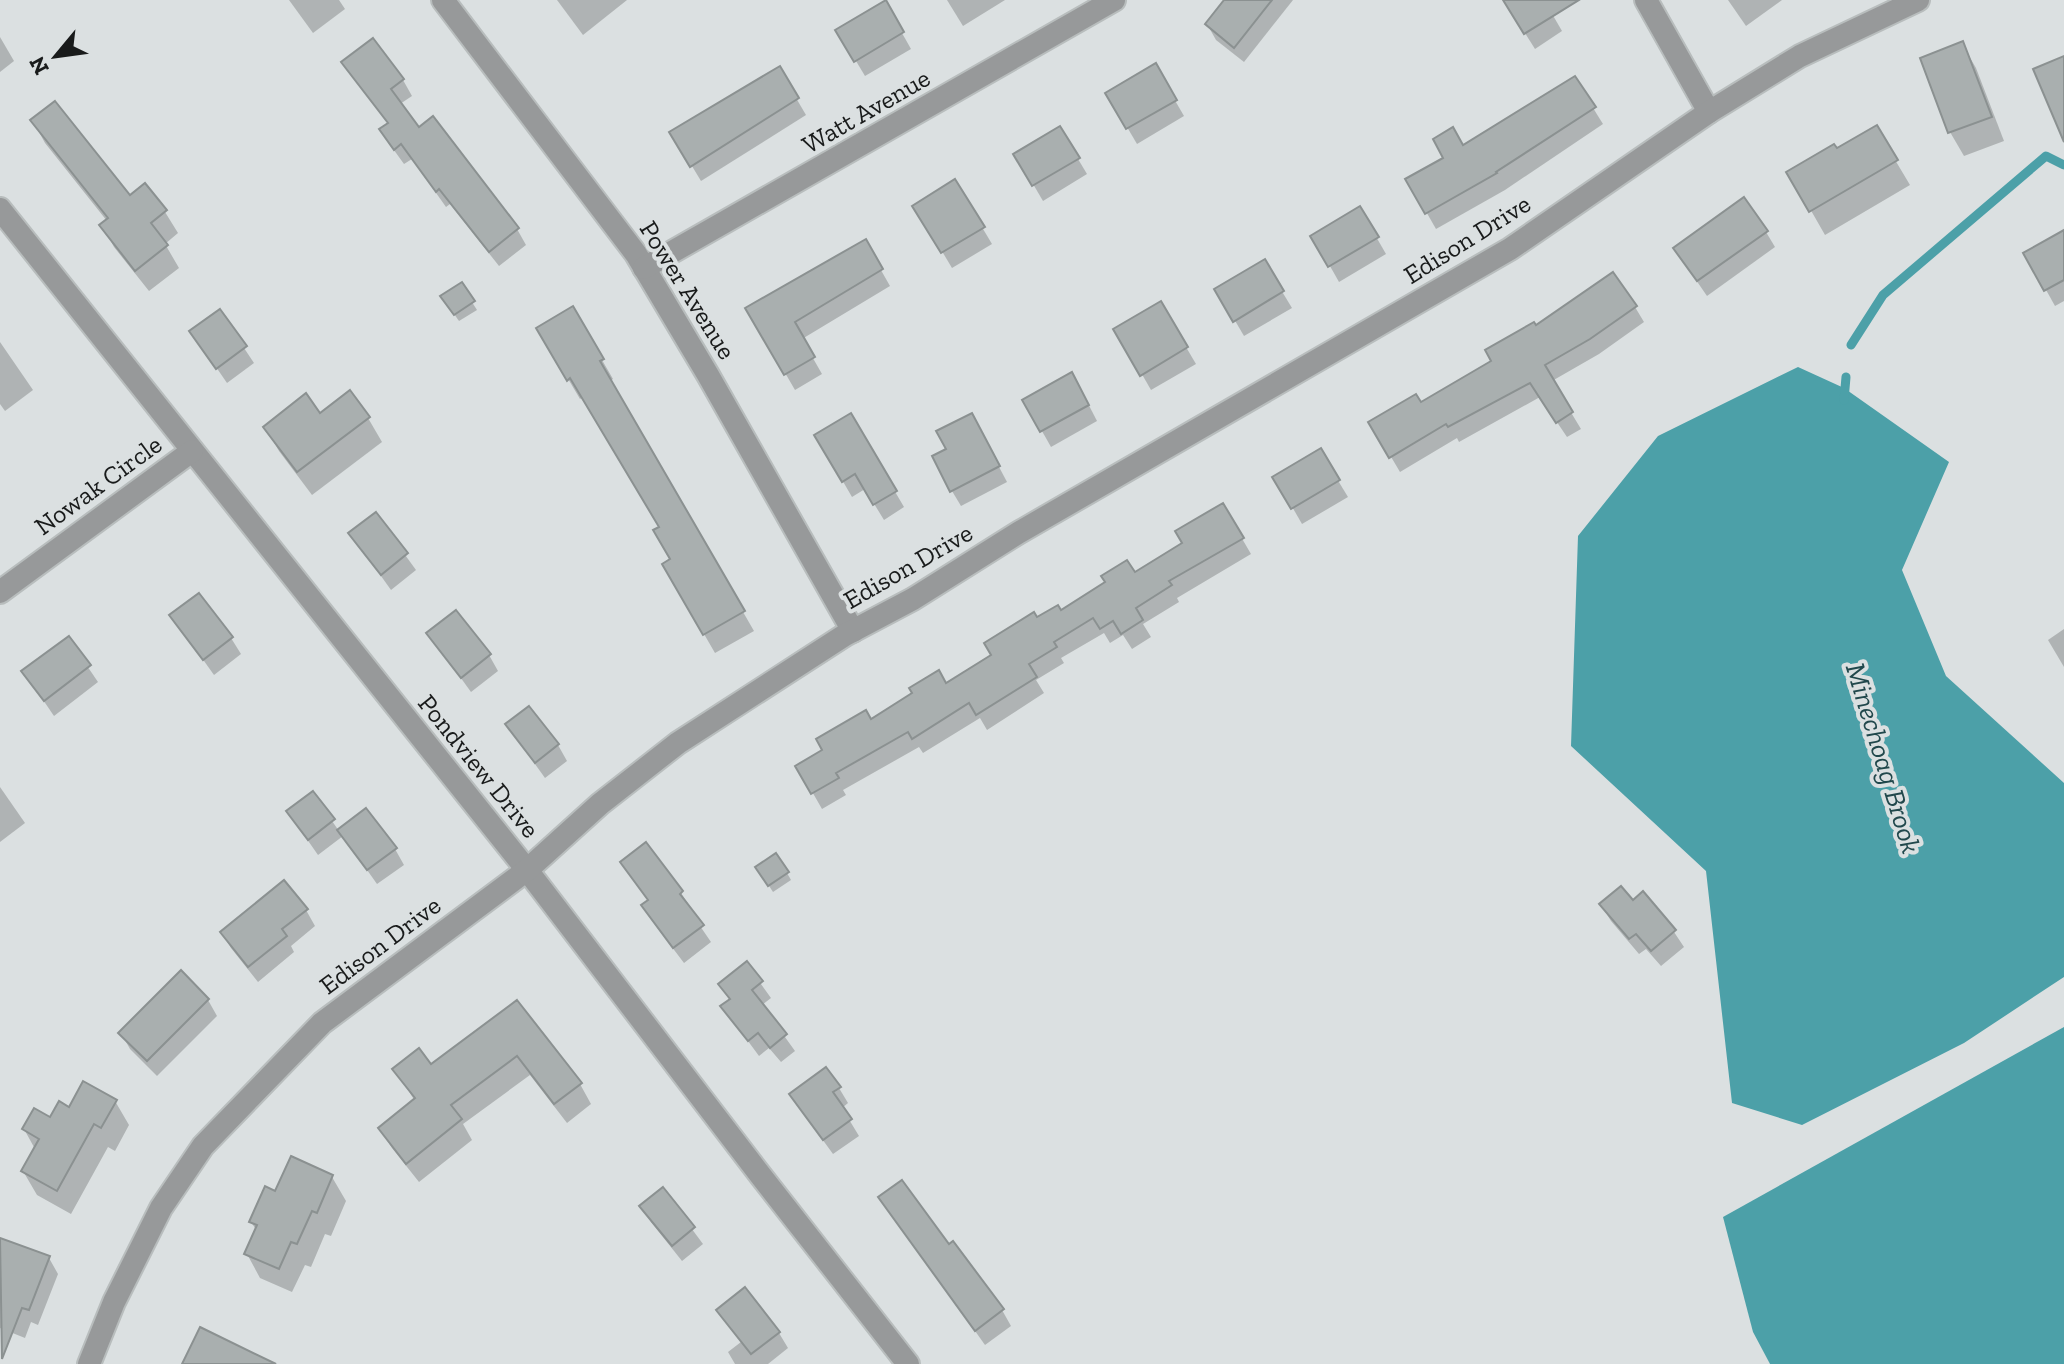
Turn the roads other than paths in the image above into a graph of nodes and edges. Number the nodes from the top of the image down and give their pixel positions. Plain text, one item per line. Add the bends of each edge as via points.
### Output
1 (443, 0) edge
2 (1114, 0) edge
3 (1646, 0) edge
4 (1918, 0) edge
5 (1709, 112) junction
6 (0, 209) edge
7 (644, 268) junction
8 (192, 451) junction
9 (0, 592) edge
10 (853, 631) junction
11 (527, 870) junction
12 (89, 1364) edge
13 (908, 1364) edge

1 - 7 street, Power Avenue
2 - 7 street, Watt Avenue
3 - 5 street
4 - 5 street, Edison Drive via 1800,56
5 - 10 street, Edison Drive via 1510,249
6 - 8 street, Pondview Drive
7 - 10 street, Power Avenue
8 - 9 street, Nowak Circle
8 - 11 street, Pondview Drive
10 - 11 street, Edison Drive via 678,743
11 - 12 street, Edison Drive via 322,1023 203,1146 161,1208
11 - 13 street, Pondview Drive

